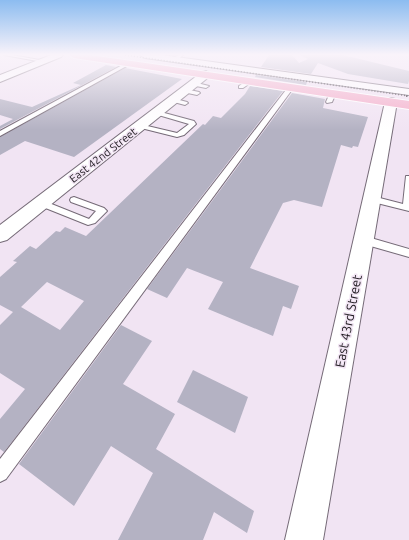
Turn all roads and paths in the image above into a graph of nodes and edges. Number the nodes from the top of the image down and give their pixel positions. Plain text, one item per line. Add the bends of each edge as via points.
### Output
1 (99, 80) edge
2 (169, 80) edge
3 (302, 80) edge
4 (291, 87) junction
5 (192, 90) junction
6 (403, 99) edge
7 (157, 113) junction
8 (139, 126) junction
9 (0, 134) edge
10 (409, 178) edge
11 (372, 199) junction
12 (74, 200) dead end
13 (41, 203) junction
14 (408, 208) edge
15 (0, 235) edge
16 (364, 240) junction
17 (409, 253) edge
18 (0, 473) edge
19 (304, 540) edge

1 - 9 lane
2 - 5 main road
3 - 6 street
4 - 5 main road via 245,84
4 - 6 main road via 331,97
4 - 18 lane
5 - 7 street, East 42nd Street
6 - 11 street, East 43rd Street
7 - 8 street, East 42nd Street
7 - 8 lane via 193,124 178,136
8 - 13 street, East 42nd Street
10 - 14 lane
11 - 14 lane
11 - 16 street, East 43rd Street
12 - 13 lane via 102,211 88,222
13 - 15 street, East 42nd Street
16 - 17 lane
16 - 19 street, East 43rd Street

